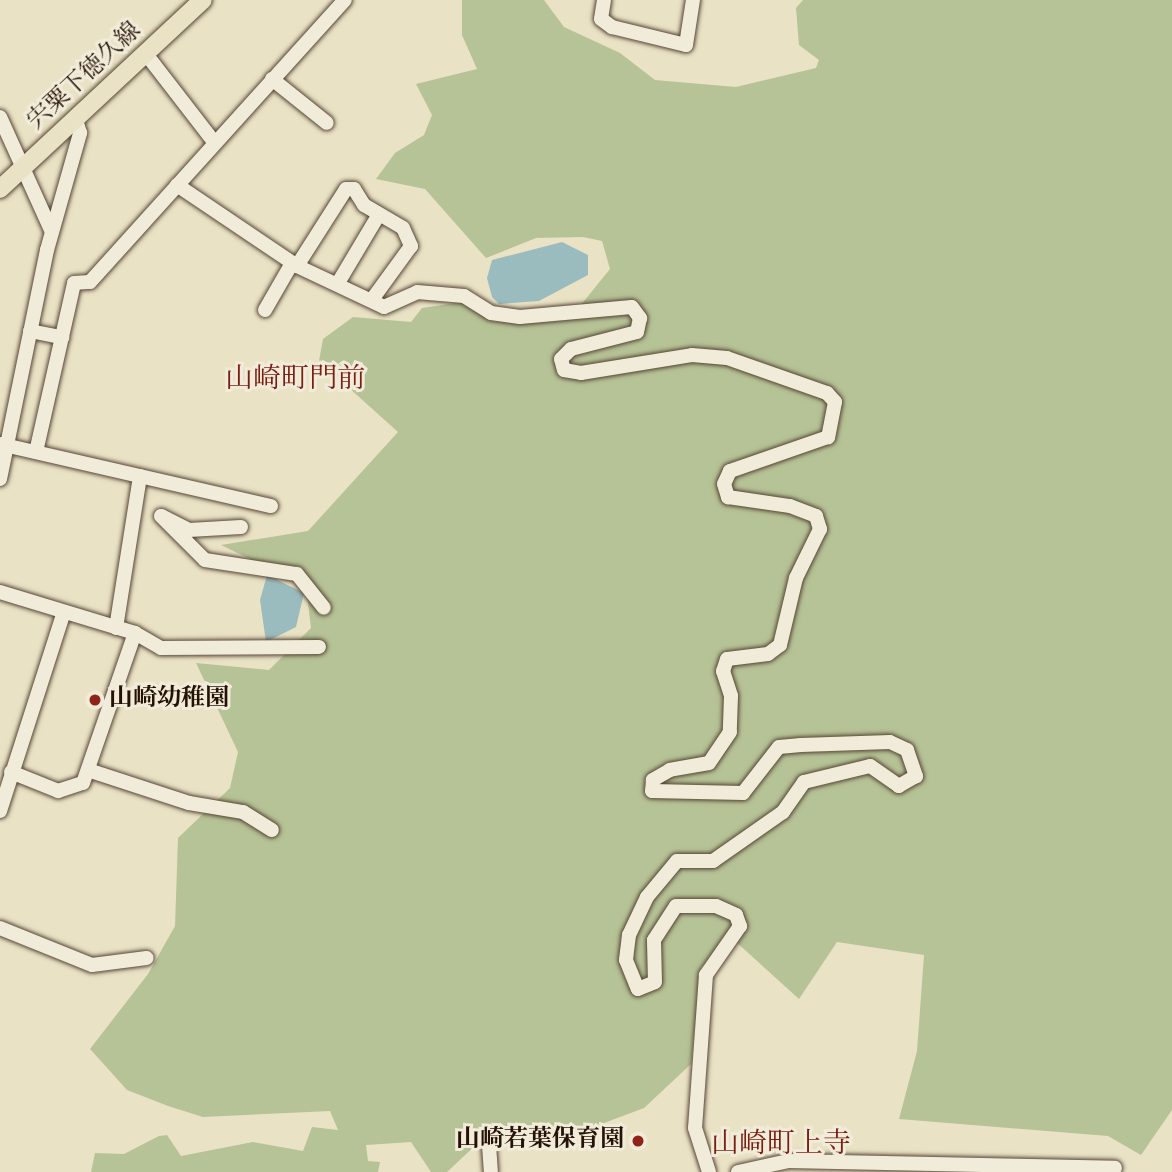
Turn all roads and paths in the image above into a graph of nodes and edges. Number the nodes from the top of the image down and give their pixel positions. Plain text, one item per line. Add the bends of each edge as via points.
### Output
1 (202, 0) edge
2 (345, 0) edge
3 (604, 0) edge
4 (693, 0) edge
5 (146, 54) junction
6 (272, 79) junction
7 (0, 117) edge
8 (76, 120) junction
9 (327, 123) dead end
10 (214, 142) junction
11 (22, 169) junction
12 (177, 186) junction
13 (0, 189) edge
14 (378, 216) junction
15 (52, 232) junction
16 (294, 264) junction
17 (338, 283) junction
18 (374, 297) junction
19 (265, 310) dead end
20 (30, 331) junction
21 (62, 337) junction
22 (4, 445) edge
23 (36, 452) junction
24 (140, 476) junction
25 (0, 479) edge
26 (271, 506) dead end
27 (241, 527) dead end
28 (0, 592) edge
29 (324, 608) dead end
30 (64, 612) junction
31 (116, 628) junction
32 (135, 633) junction
33 (319, 647) dead end
34 (91, 771) junction
35 (11, 772) junction
36 (0, 811) edge
37 (272, 830) dead end
38 (0, 928) edge
39 (147, 958) dead end
40 (489, 1145) dead end
41 (1115, 1168) dead end
42 (491, 1172) edge
43 (709, 1172) edge
44 (738, 1172) edge

1 - 5 main road, 宍粟下徳久線
2 - 6 street
3 - 4 street via 601,19 611,27 686,45
5 - 8 main road, 宍粟下徳久線
5 - 10 street
6 - 9 street
6 - 10 street
7 - 11 street
8 - 11 main road, 宍粟下徳久線
8 - 15 street via 80,133
10 - 12 street
11 - 13 main road, 宍粟下徳久線
11 - 15 street
12 - 16 street
12 - 21 street via 90,282 74,283
14 - 16 street via 354,189 346,190
14 - 17 street
14 - 18 street via 403,228 411,246
15 - 20 street
16 - 17 street
16 - 19 street
17 - 18 street
18 - 43 street via 384,307 417,292 464,296 491,313 520,317 632,307 640,318 637,332 571,349 561,359 564,370 581,373 692,355 727,358 827,393 835,402 828,437 730,471 724,484 728,497 790,506 816,516 820,529 796,579 780,645 768,653 727,659 723,670 731,696 730,732 709,763 670,770 653,780 652,791 743,793 779,747 890,742 907,750 916,776 899,786 870,766 804,782 783,812 713,861 677,861 647,897 629,935 626,960 638,989 654,982 654,940 676,906 716,906 736,915 740,926 716,952 706,975 695,1128
20 - 21 street
20 - 22 street
21 - 23 street
22 - 23 street
22 - 25 street
23 - 24 street
24 - 26 street
24 - 31 street
27 - 29 street via 189,530 161,516 205,560 297,573
28 - 30 street
30 - 31 street
30 - 35 street
31 - 32 street
32 - 33 street via 161,648 187,652
32 - 34 street
34 - 35 street via 83,783 58,791
34 - 37 street via 189,803 243,812
35 - 36 street
38 - 39 street via 92,965
40 - 42 street
41 - 44 street via 788,1161

